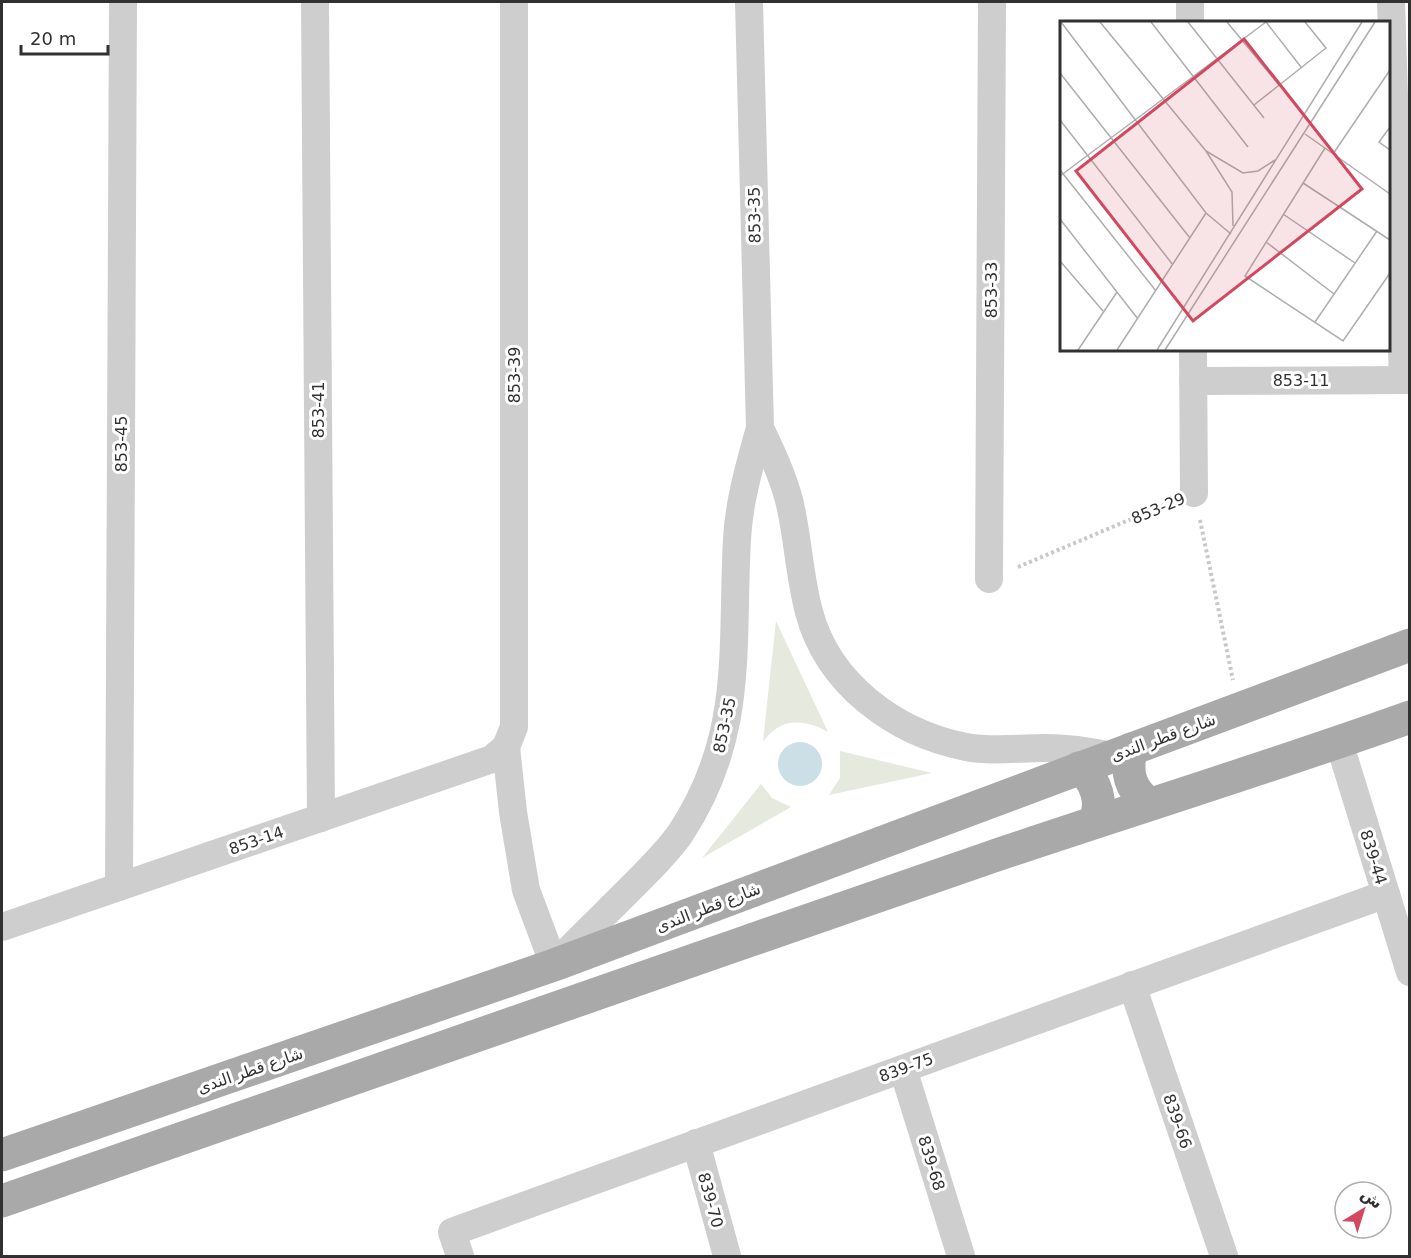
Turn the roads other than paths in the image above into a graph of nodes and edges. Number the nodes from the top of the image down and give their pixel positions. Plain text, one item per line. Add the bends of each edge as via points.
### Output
1 (123, 2) edge
2 (315, 2) edge
3 (514, 2) edge
4 (749, 2) edge
5 (992, 2) edge
6 (1190, 2) edge
7 (1391, 2) edge
8 (1190, 21) edge
9 (1193, 351) edge
10 (1406, 380) edge
11 (1193, 381) junction
12 (760, 428) junction
13 (1194, 493) road end
14 (989, 579) road end
15 (1410, 645) edge
16 (1410, 717) edge
17 (1339, 742) junction
18 (506, 747) junction
19 (1121, 752) junction
20 (1080, 768) junction
21 (1149, 804) junction
22 (321, 818) junction
23 (1094, 822) junction
24 (119, 887) junction
25 (1386, 894) junction
26 (2, 927) edge
27 (1408, 962) edge
28 (554, 965) junction
29 (1132, 985) junction
30 (903, 1069) junction
31 (696, 1143) junction
32 (2, 1155) edge
33 (2, 1201) edge
34 (460, 1257) edge
35 (727, 1257) edge
36 (961, 1257) edge
37 (1224, 1257) edge

1 - 24 street, 853-45
2 - 22 street, 853-41
3 - 18 street, 853-39 via 514,727
4 - 12 street, 853-35
5 - 14 street, 853-33
6 - 8 street
7 - 10 street
9 - 11 street, 853-29
10 - 11 street, 853-11
11 - 13 street, 853-29
12 - 19 street, 853-35 via 788,496 813,625 828,657 859,694 920,733 968,748
12 - 28 street, 853-35 via 745,482 737,537 729,714 711,777 679,835 658,861
15 - 19 main road, شارع قطر الندى
16 - 17 main road
17 - 21 main road
17 - 25 street, 839-44
18 - 22 street, 853-14 via 492,759
18 - 28 street via 526,890
19 - 20 main road, شارع قطر الندى
19 - 21 main road via 1135,791
20 - 23 main road via 1098,797
20 - 28 main road, شارع قطر الندى
21 - 23 main road
22 - 24 street, 853-14
23 - 33 main road
24 - 26 street, 853-14
25 - 27 street, 839-44
25 - 29 street, 839-75
28 - 32 main road, شارع قطر الندى
29 - 30 street, 839-75
29 - 37 street, 839-66
30 - 31 street, 839-75
30 - 36 street, 839-68
31 - 34 street, 839-75 via 452,1232
31 - 35 street, 839-70

